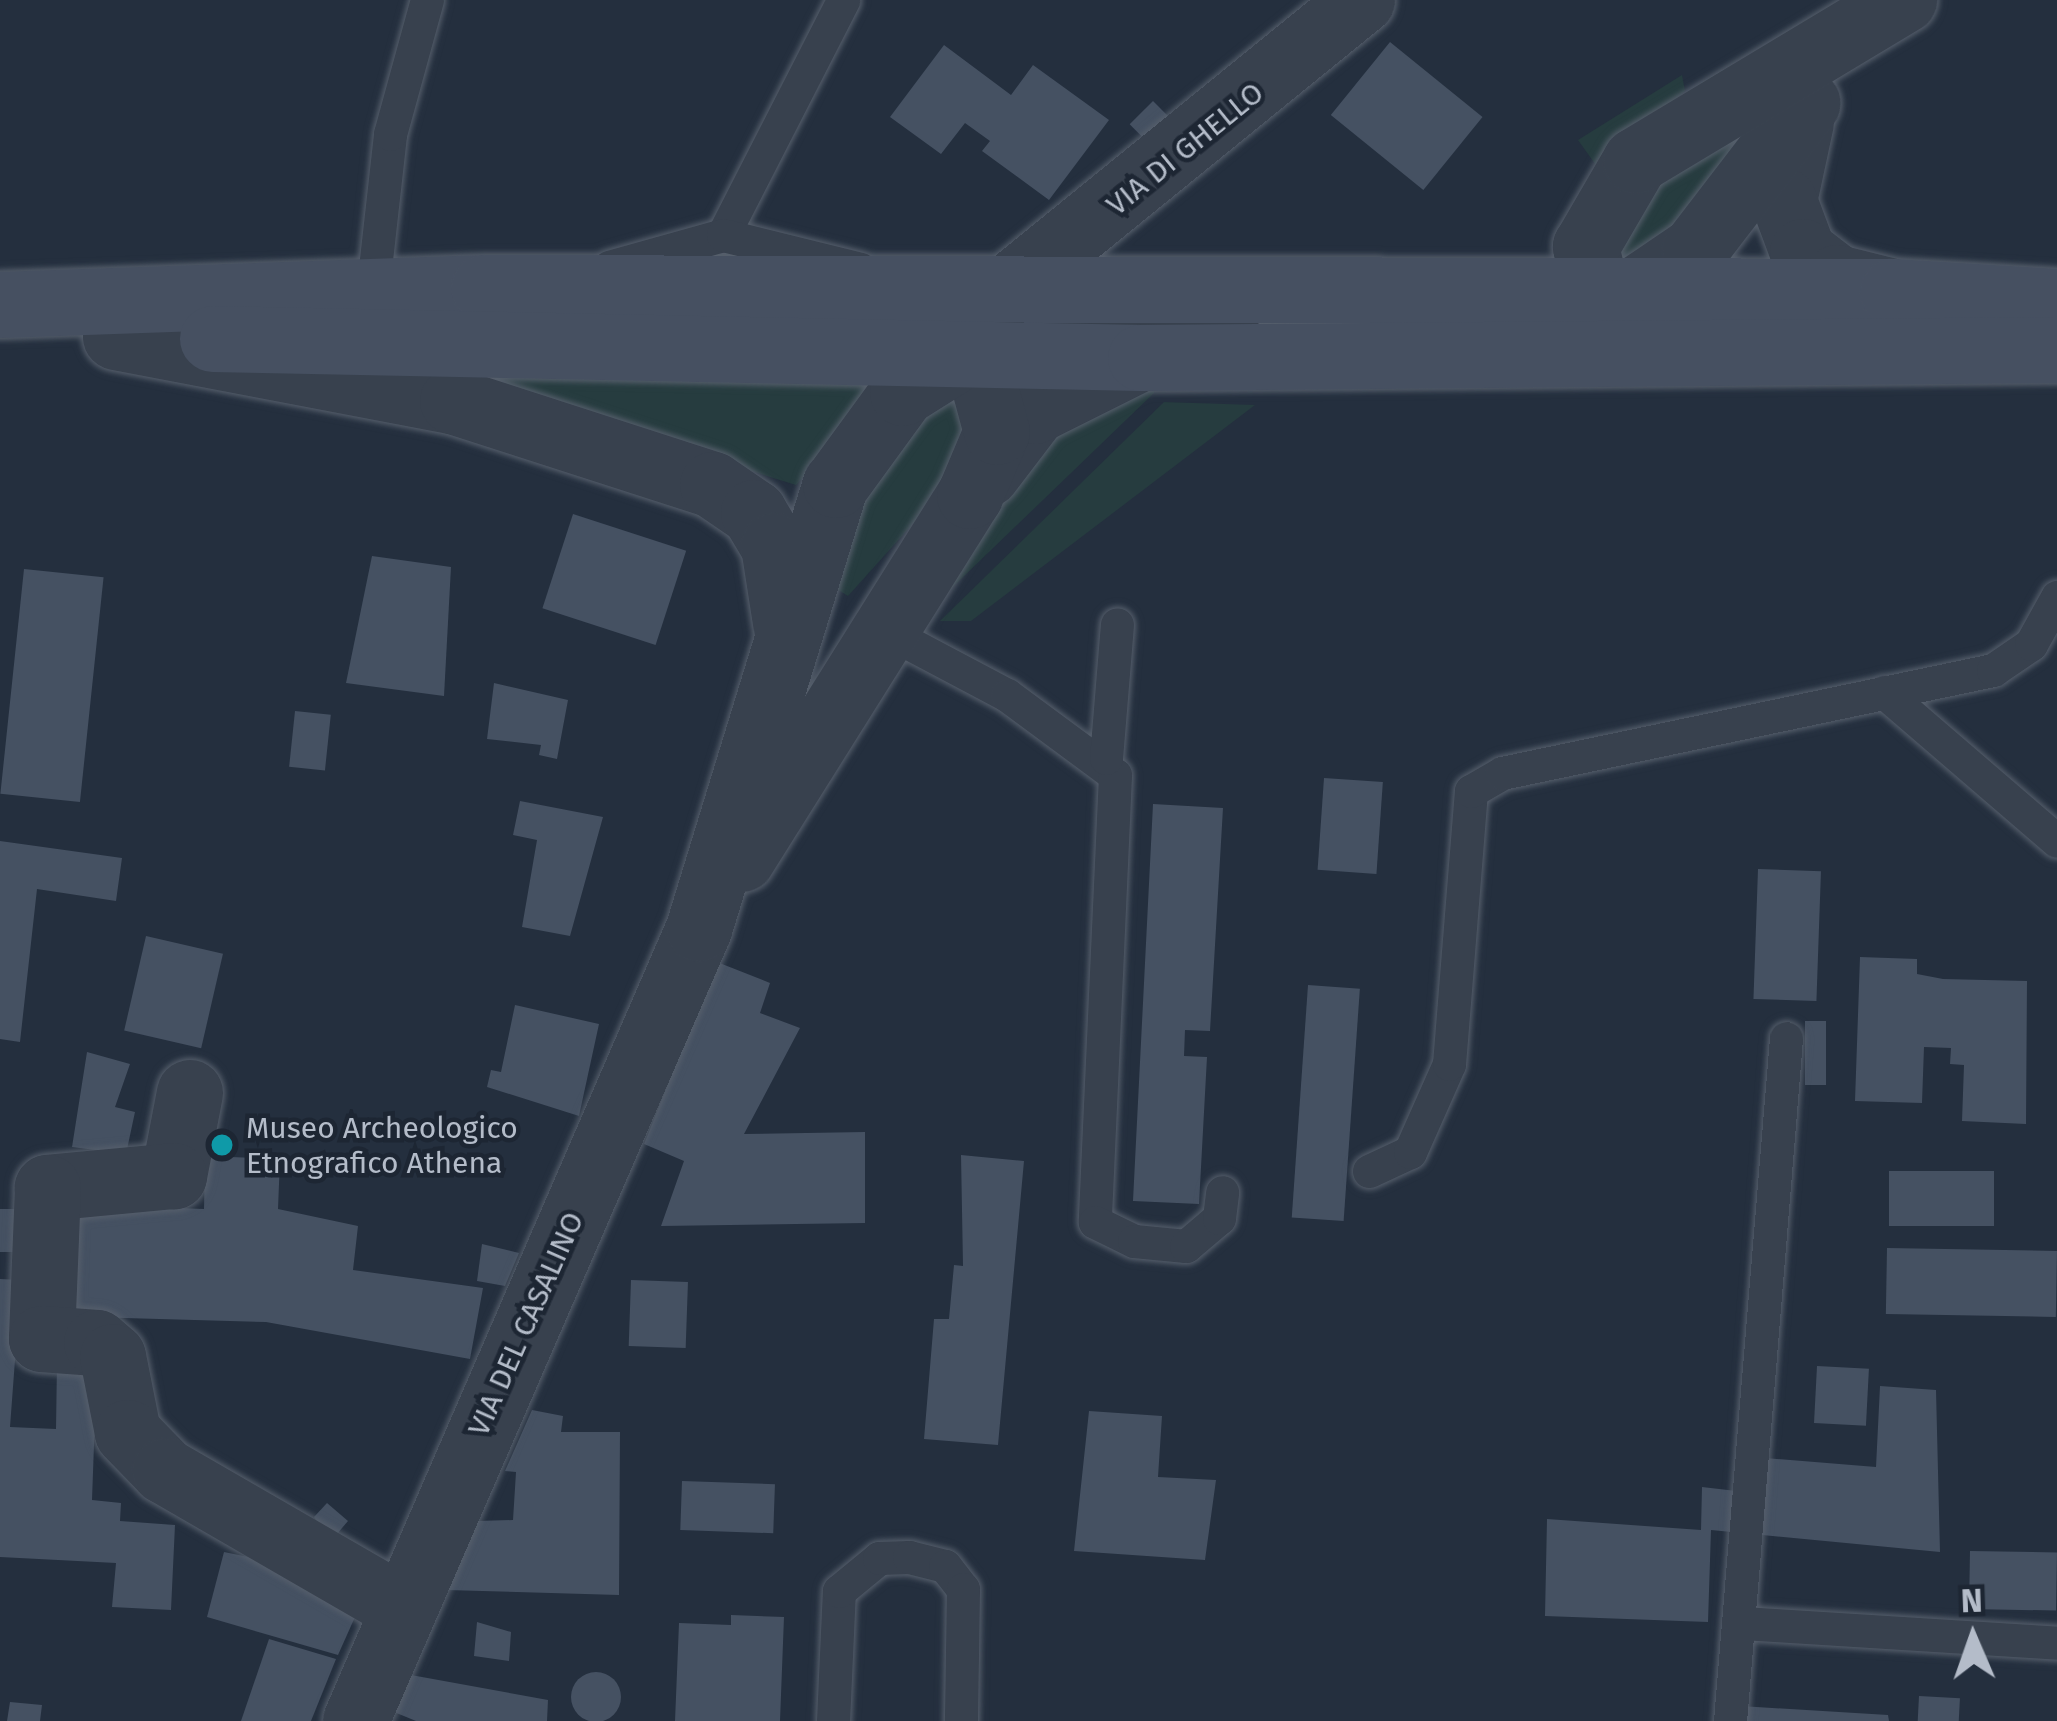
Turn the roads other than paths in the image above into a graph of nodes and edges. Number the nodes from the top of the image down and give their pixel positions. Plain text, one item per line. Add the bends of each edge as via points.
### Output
1 (427, 0) edge
2 (843, 0) edge
3 (1362, 0) edge
4 (1890, 9) edge
5 (1808, 103) junction
6 (1636, 161) junction
7 (723, 235) junction
8 (554, 288) junction
9 (937, 292) junction
10 (1471, 292) junction
11 (1893, 292) junction
12 (1614, 297) junction
13 (2057, 302) edge
14 (0, 304) edge
15 (369, 318) junction
16 (0, 332) edge
17 (116, 337) junction
18 (977, 337) junction
19 (2057, 349) edge
20 (1359, 356) junction
21 (1142, 358) junction
22 (970, 496) junction
23 (2057, 597) edge
24 (786, 624) junction
25 (1117, 624) dead end
26 (884, 630) junction
27 (1884, 692) junction
28 (1106, 758) junction
29 (2057, 841) edge
30 (699, 929) junction
31 (1786, 1038) dead end
32 (190, 1093) dead end
33 (1369, 1171) dead end
34 (1222, 1192) dead end
35 (401, 1607) junction
36 (1743, 1623) junction
37 (2057, 1643) edge
38 (356, 1721) edge
39 (833, 1721) edge
40 (962, 1721) edge
41 (1730, 1721) edge

1 - 15 lane via 390,134
2 - 7 lane
3 - 18 street, VIA DI GHELLO
4 - 5 street
4 - 6 street via 1712,106
5 - 11 street via 1788,164 1792,229 1818,268
5 - 12 street via 1695,250
6 - 10 street via 1537,256
6 - 12 street via 1586,247
7 - 8 lane
7 - 9 lane
8 - 9 main road
8 - 15 main road
8 - 18 street via 781,318 947,321
9 - 18 main road
10 - 12 main road
10 - 18 main road via 1242,296
11 - 12 main road
11 - 13 main road
12 - 19 street
12 - 20 street via 1581,323 1440,326
14 - 15 main road
15 - 17 main road
15 - 18 main road
16 - 17 main road
17 - 24 street via 453,401 713,485 754,512 774,546
18 - 21 main road
18 - 22 street via 998,432
18 - 24 street, VIA DI GHELLO via 874,426 836,485
19 - 20 main road
20 - 21 main road
21 - 22 street via 1035,411
22 - 26 street
23 - 27 lane via 2031,644 1993,670
24 - 30 street, VIA DI GHELLO
25 - 28 lane
26 - 28 lane
26 - 30 street
27 - 29 lane
27 - 33 lane via 1502,773 1471,791 1449,1064 1410,1152
28 - 34 lane via 1117,789 1095,1222 1134,1241 1186,1246 1219,1218
30 - 35 street, VIA DEL CASALINO
31 - 36 lane
32 - 35 street via 174,1176 48,1188 42,1340 97,1343 113,1357 128,1433 165,1471
35 - 38 street, VIA DEL CASALINO
36 - 37 lane
36 - 41 lane
39 - 40 lane via 839,1592 865,1565 909,1557 945,1566 963,1589

